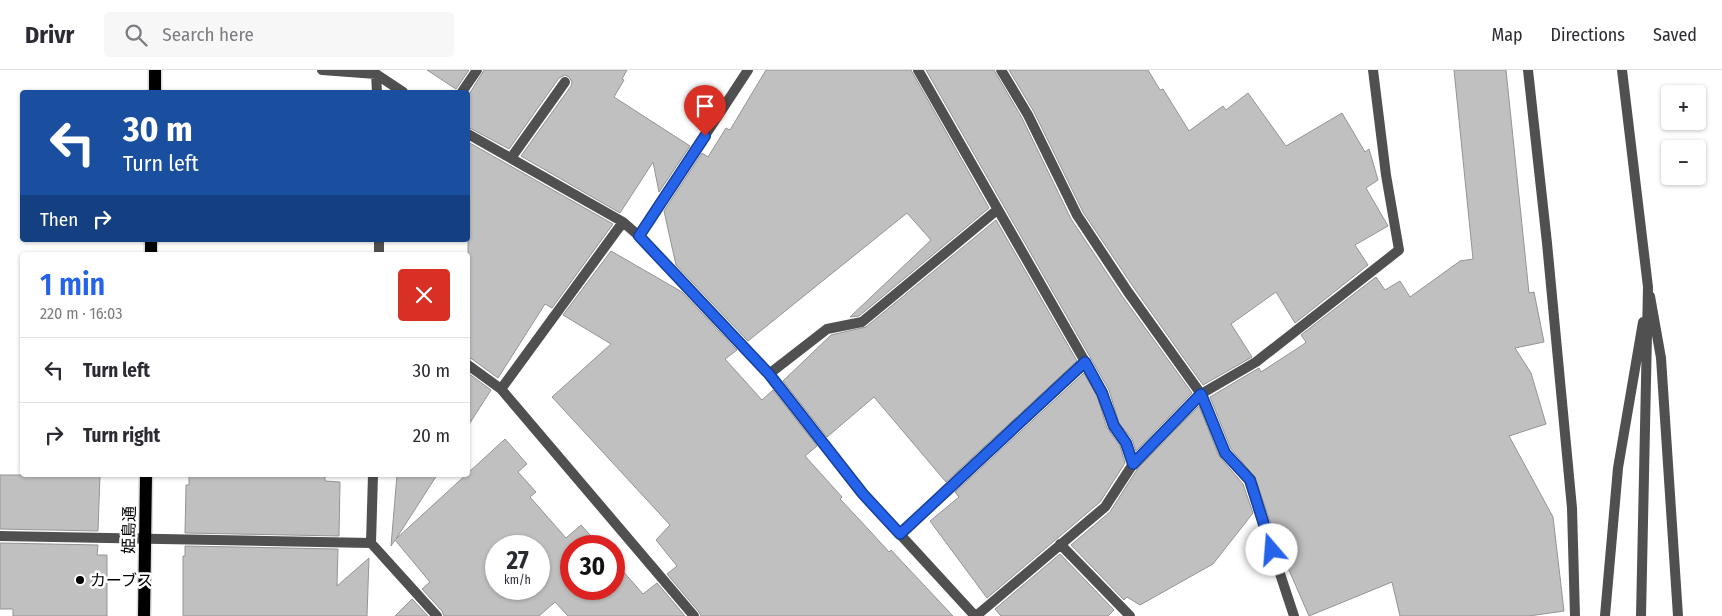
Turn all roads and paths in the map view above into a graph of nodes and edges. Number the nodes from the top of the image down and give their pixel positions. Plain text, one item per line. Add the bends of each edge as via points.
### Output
1 (155, 70) edge
2 (322, 70) edge
3 (477, 70) edge
4 (748, 70) edge
5 (918, 70) edge
6 (1001, 70) edge
7 (1373, 70) edge
8 (1528, 70) edge
9 (1622, 70) edge
10 (376, 74) junction
11 (564, 82) dead end
12 (155, 90) edge
13 (377, 90) edge
14 (401, 90) edge
15 (463, 90) edge
16 (470, 135) edge
17 (511, 158) junction
18 (997, 210) junction
19 (623, 222) junction
20 (639, 236) junction
21 (1648, 287) junction
22 (1085, 362) junction
23 (470, 366) edge
24 (769, 374) junction
25 (501, 389) junction
26 (1201, 394) junction
27 (1133, 464) junction
28 (146, 477) edge
29 (373, 477) edge
30 (900, 534) junction
31 (0, 536) edge
32 (145, 538) junction
33 (371, 543) junction
34 (1060, 544) junction
35 (144, 616) edge
36 (437, 616) edge
37 (694, 616) edge
38 (976, 616) edge
39 (1130, 616) edge
40 (1294, 616) edge
41 (1575, 616) edge
42 (1605, 616) edge
43 (1641, 616) edge
44 (1678, 616) edge

1 - 12 main road
2 - 10 street
3 - 15 street
4 - 20 street
5 - 18 street
6 - 26 street via 1028,115 1077,215
7 - 26 street via 1399,250 1256,362
8 - 41 street via 1572,508
9 - 21 street
10 - 13 street
10 - 14 street
11 - 17 street
16 - 17 street
17 - 19 street
18 - 22 street
18 - 24 street via 862,322 827,329
19 - 20 street
19 - 25 street
20 - 24 street
21 - 42 street via 1618,468
21 - 43 street
21 - 44 street via 1661,358
22 - 27 street via 1102,393 1114,426 1126,443
22 - 30 street
23 - 25 street
24 - 30 street via 863,494
25 - 37 street
26 - 27 street
26 - 40 street via 1225,453 1250,480
27 - 34 street via 1105,507
28 - 32 main road, 姫島通
29 - 33 street
30 - 38 street
31 - 32 street
32 - 33 street
32 - 35 main road, 姫島通
33 - 36 street
34 - 38 street
34 - 39 street

